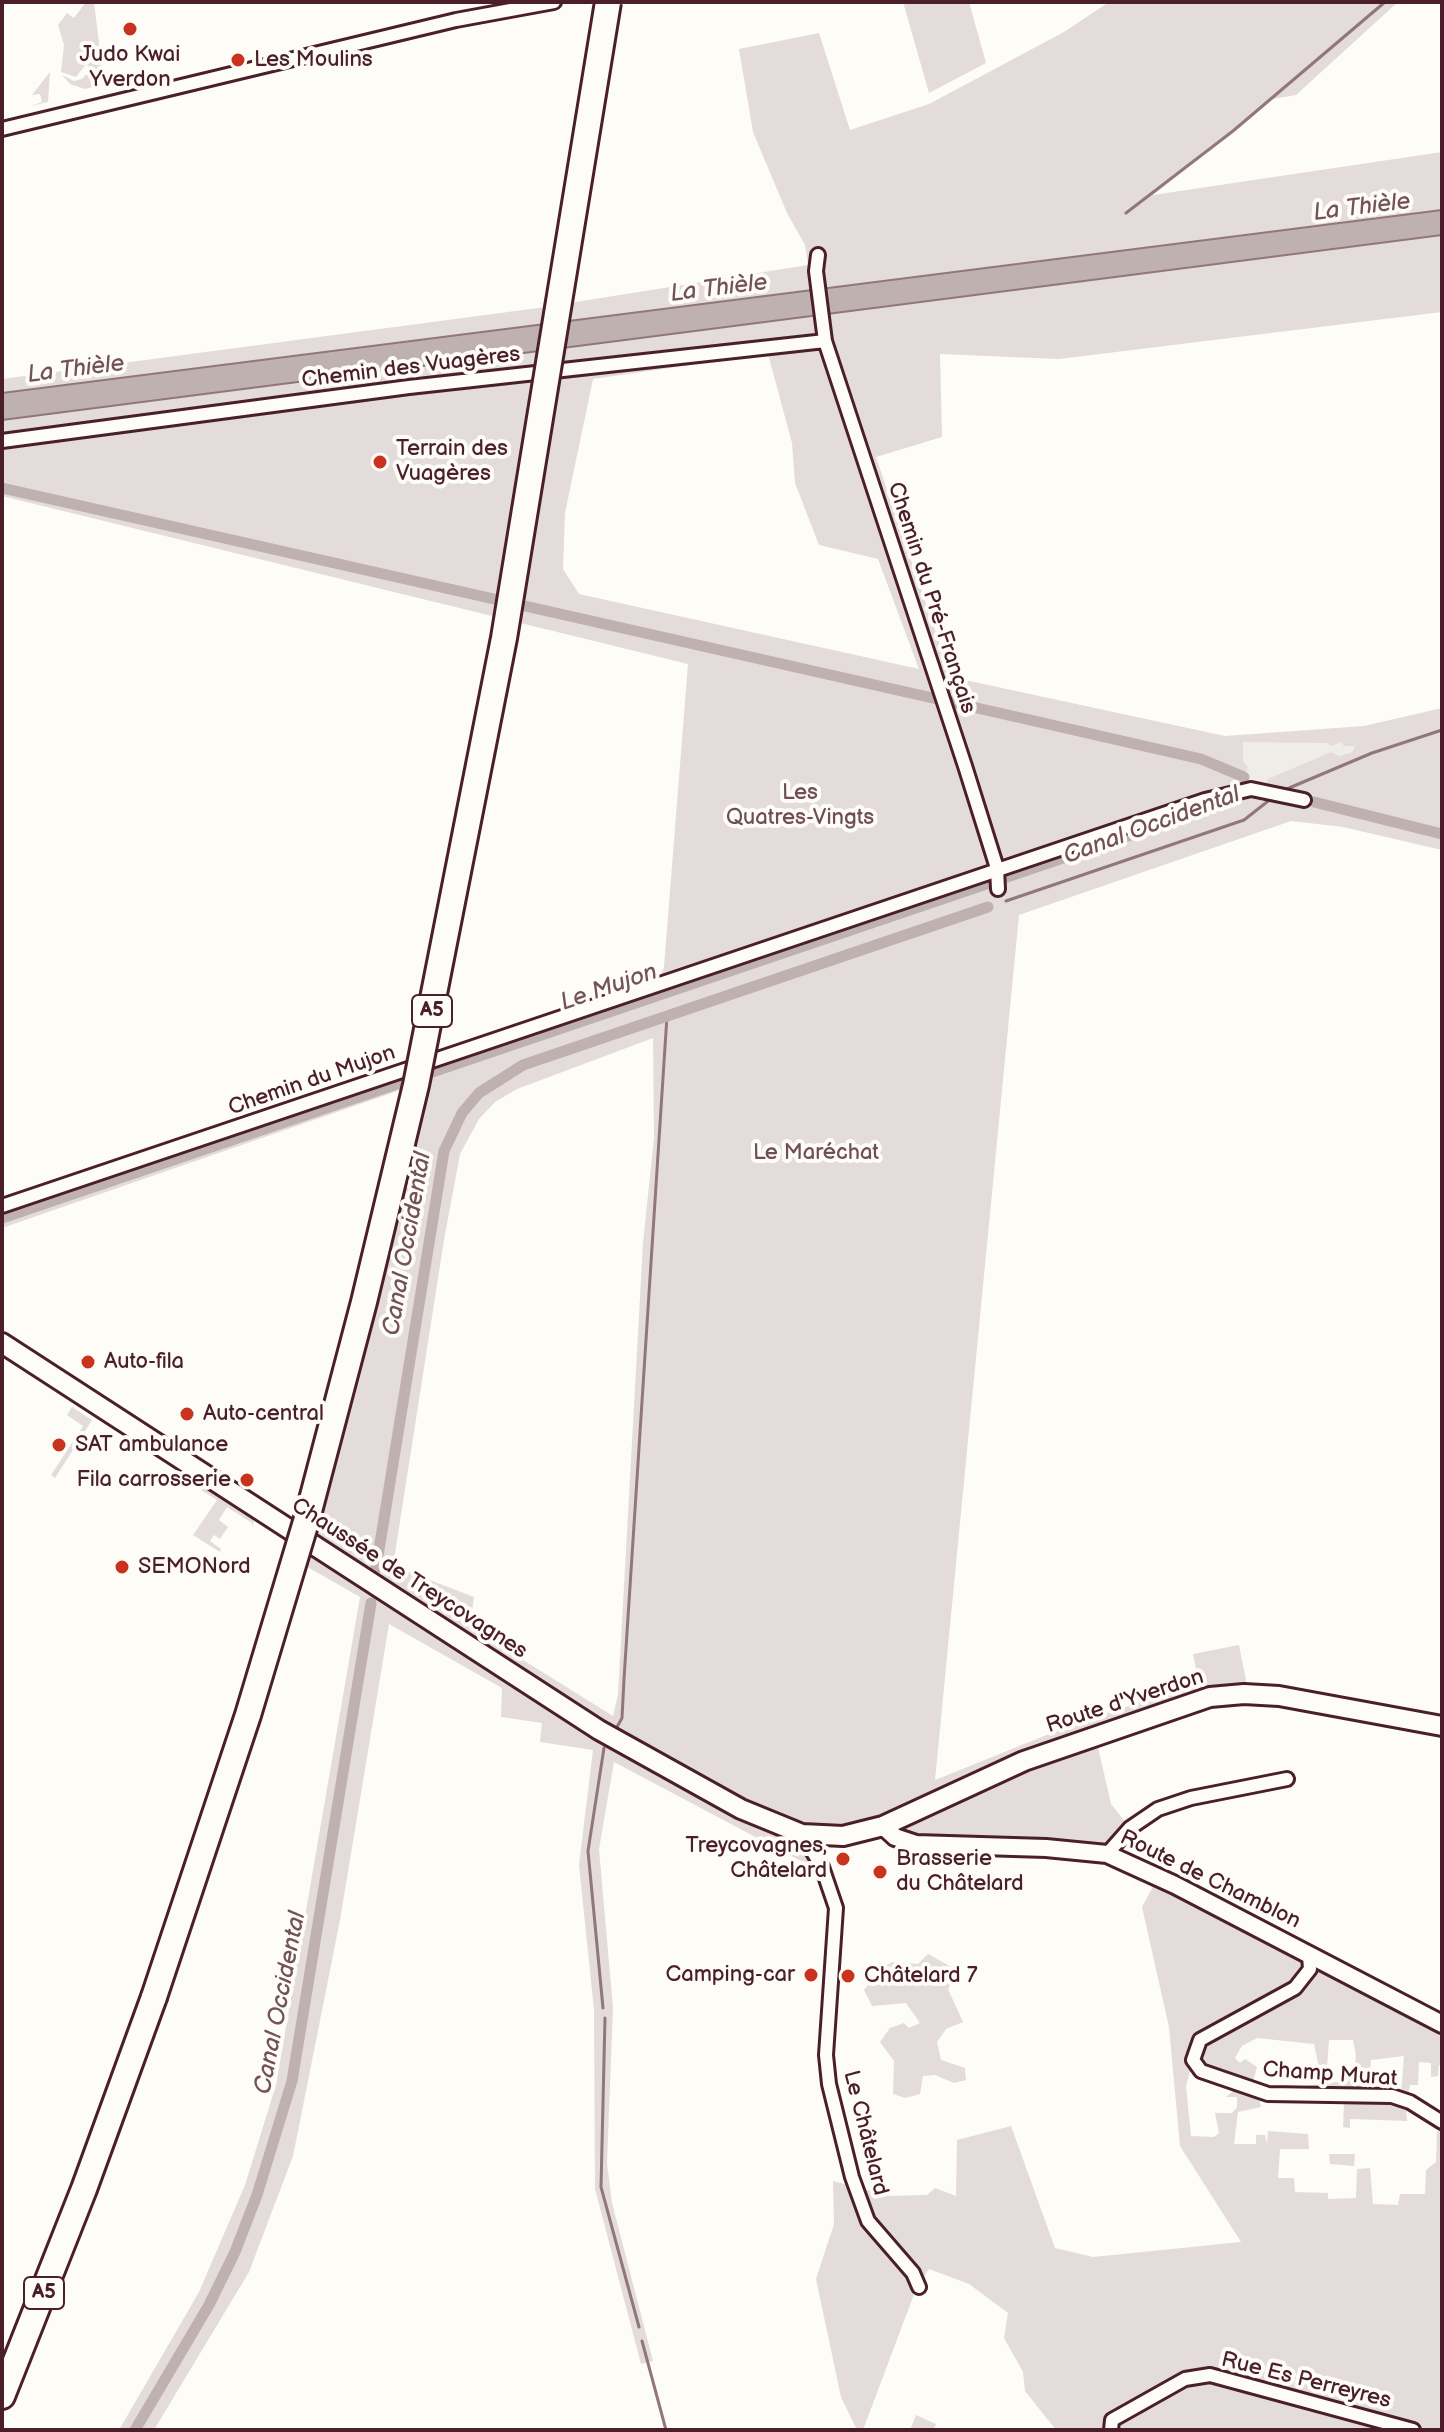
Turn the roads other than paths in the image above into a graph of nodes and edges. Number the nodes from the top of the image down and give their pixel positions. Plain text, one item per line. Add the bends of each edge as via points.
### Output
1 (554, 2) edge
2 (592, 2) edge
3 (608, 2) edge
4 (2, 129) edge
5 (818, 255) dead end
6 (824, 337) junction
7 (2, 441) edge
8 (1304, 800) dead end
9 (997, 868) junction
10 (998, 889) dead end
11 (2, 1206) edge
12 (2, 1343) edge
13 (1442, 1726) edge
14 (1287, 1779) dead end
15 (883, 1826) junction
16 (802, 1834) junction
17 (1107, 1854) junction
18 (1309, 1955) junction
19 (1442, 2024) edge
20 (1442, 2122) edge
21 (919, 2287) dead end
22 (2, 2357) edge
23 (2, 2396) edge
24 (1111, 2430) edge
25 (1413, 2430) edge

1 - 4 street via 442,23
2 - 22 highway, A5 via 450,844 352,1285 269,1591 194,1831 102,2098
3 - 23 highway, A5, bridge via 485,742 434,1003 364,1302 308,1515 206,1847 106,2131
5 - 6 street, Chemin du Pré-Français
6 - 7 street, Chemin des Vuagères
6 - 9 street, Chemin du Pré-Français
8 - 9 street, Chemin du Mujon via 1251,789
9 - 10 street, Chemin du Pré-Français
9 - 11 street, Chemin du Mujon
12 - 16 main road, Chaussée de Treycovagnes via 599,1730 741,1809
13 - 15 main road, Route d'Yverdon via 1279,1696 1210,1697 1024,1761
14 - 17 street via 1158,1809 1130,1828
15 - 16 main road via 843,1836
15 - 17 street, Route de Chamblon via 916,1844
16 - 21 street, Le Châtelard via 822,1867 836,1908 826,2055 852,2177 868,2221
17 - 18 street, Route de Chamblon
18 - 19 street, Route de Chamblon
18 - 20 street, Champ Murat via 1310,1969 1295,1988 1200,2040 1193,2060 1201,2071 1268,2094 1392,2096
24 - 25 street, Rue Es Perreyres via 1112,2420 1185,2379 1210,2375

